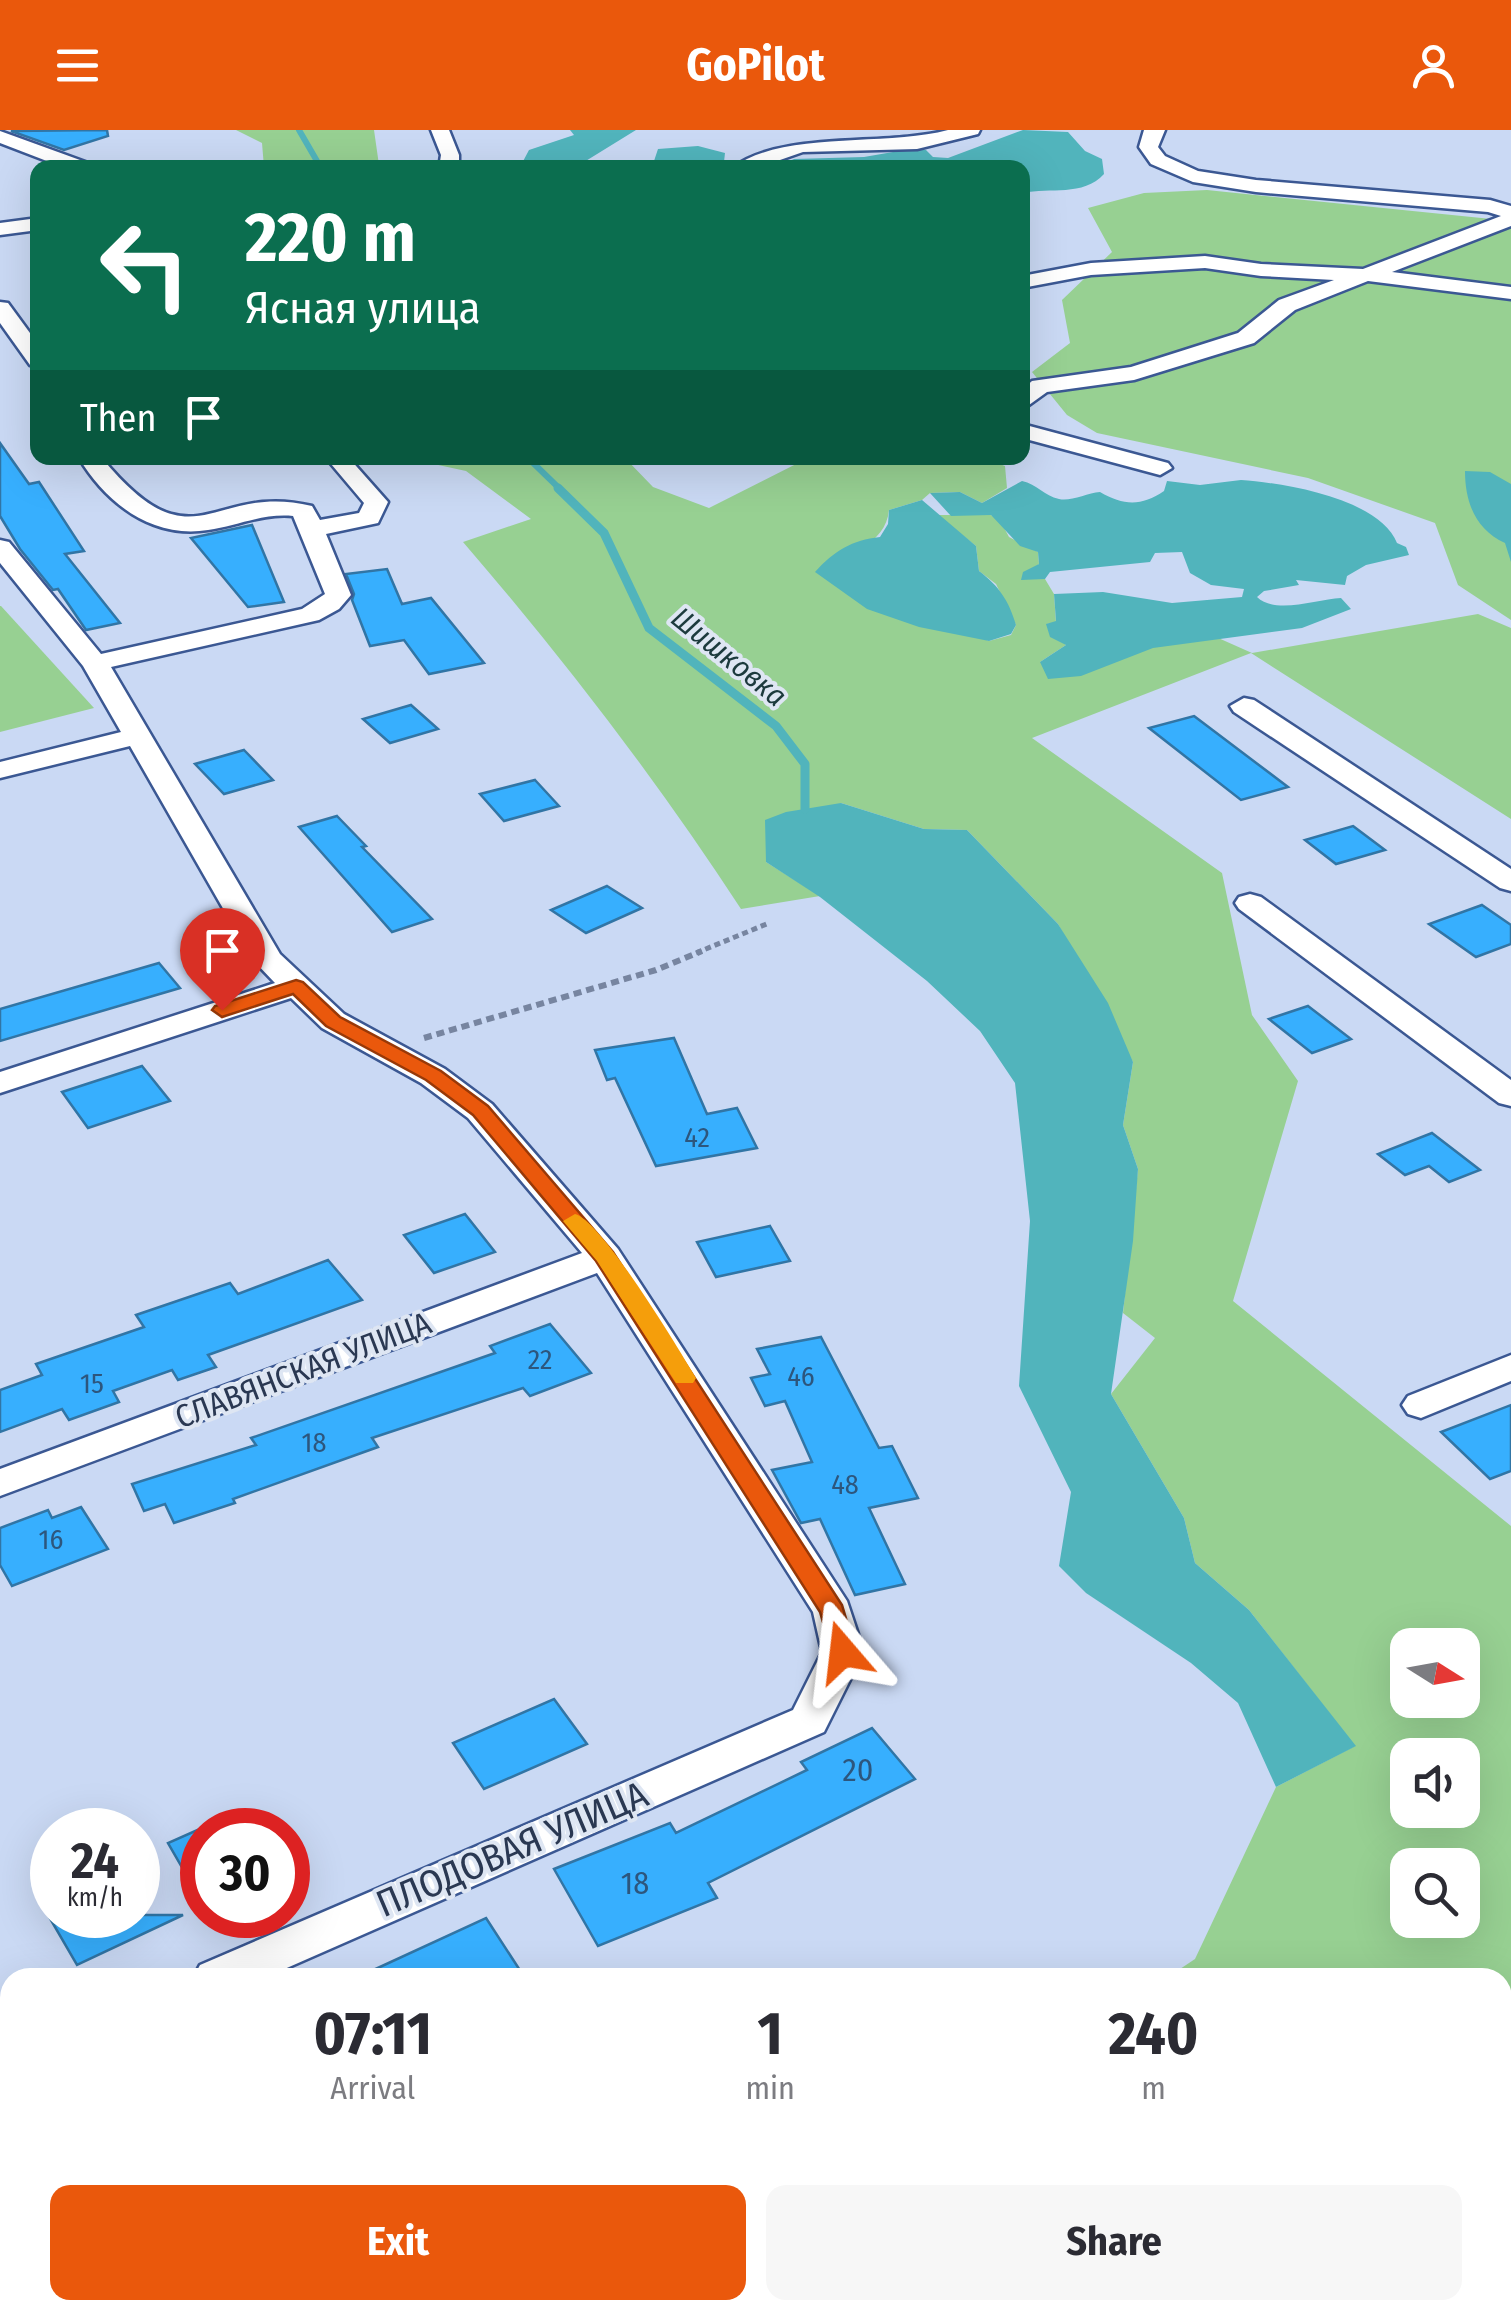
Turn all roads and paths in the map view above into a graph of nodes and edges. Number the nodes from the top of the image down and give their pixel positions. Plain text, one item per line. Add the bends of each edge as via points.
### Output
1 (440, 130) edge
2 (971, 130) edge
3 (1156, 130) edge
4 (0, 137) edge
5 (62, 160) edge
6 (450, 160) edge
7 (754, 160) edge
8 (1511, 216) edge
9 (30, 225) edge
10 (0, 229) edge
11 (1368, 275) junction
12 (1030, 280) edge
13 (1511, 293) edge
14 (0, 308) edge
15 (30, 349) edge
16 (1030, 395) edge
17 (1030, 430) edge
18 (97, 465) edge
19 (343, 465) edge
20 (1160, 468) dead end
21 (312, 529) junction
22 (0, 547) edge
23 (95, 663) junction
24 (1244, 706) dead end
25 (138, 736) junction
26 (0, 770) edge
27 (1511, 882) edge
28 (1250, 903) dead end
29 (769, 923) dead end
30 (296, 986) junction
31 (382, 1045) junction
32 (0, 1082) edge
33 (1511, 1096) edge
34 (605, 1257) junction
35 (1511, 1367) edge
36 (1421, 1405) dead end
37 (0, 1484) edge
38 (239, 1968) edge

1 - 6 street
2 - 7 street via 912,144 817,142
3 - 8 street via 1148,147 1158,160 1193,176 1490,206
4 - 5 street
8 - 11 street
9 - 10 street
11 - 12 street via 1205,262 1091,268
11 - 13 street
11 - 16 street via 1287,305 1246,338 1134,372 1040,386
14 - 15 street
17 - 20 street
18 - 21 street via 150,519 195,526 288,506 303,511
19 - 21 street via 376,502 374,511 369,518
21 - 23 street via 335,580 338,595 330,604 310,615
22 - 23 street
23 - 25 street
24 - 27 street
25 - 26 street
25 - 30 street via 268,959
28 - 33 street
29 - 31 path via 656,970
30 - 31 street via 333,1022
30 - 32 street
31 - 34 street via 480,1111
34 - 37 street, СЛАВЯНСКАЯ УЛИЦА
34 - 38 street, ПЛОДОВАЯ УЛИЦА via 833,1611 843,1652 809,1721
35 - 36 street

